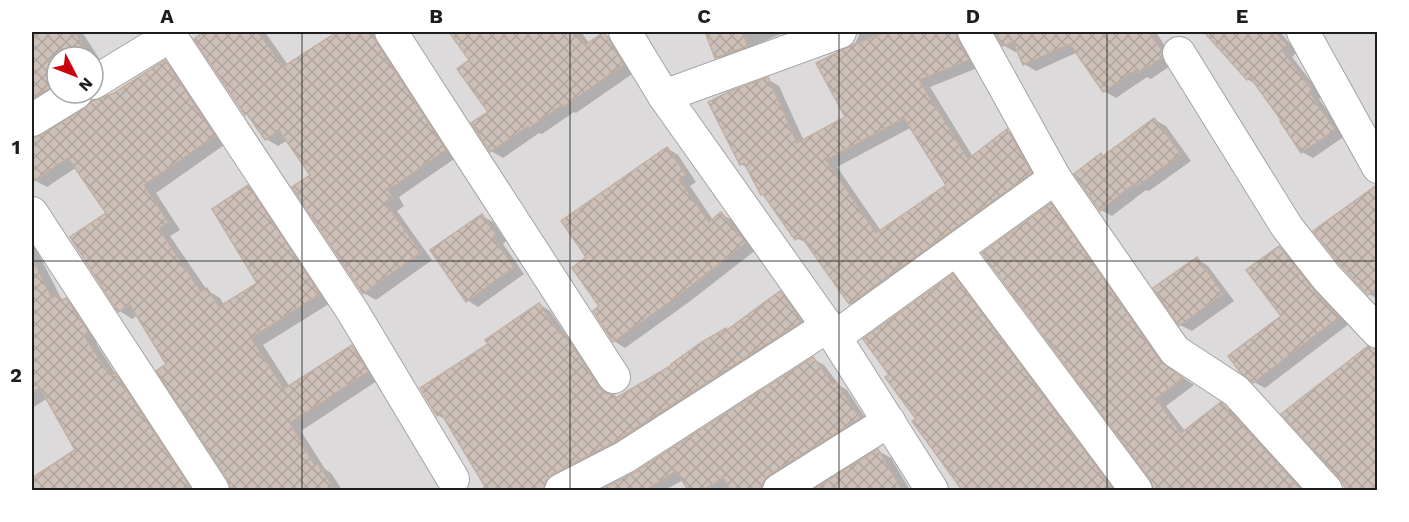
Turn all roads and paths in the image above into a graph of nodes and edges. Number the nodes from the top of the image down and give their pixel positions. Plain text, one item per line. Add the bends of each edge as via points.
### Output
1 (391, 32) edge
2 (625, 32) edge
3 (840, 32) edge
4 (974, 32) edge
5 (1303, 32) edge
6 (169, 34) edge
7 (1179, 53) dead end
8 (105, 75) edge
9 (664, 96) junction
10 (56, 105) edge
11 (32, 120) edge
12 (1377, 167) edge
13 (1055, 178) junction
14 (32, 213) edge
15 (957, 250) junction
16 (832, 331) junction
17 (1377, 332) edge
18 (614, 377) dead end
19 (889, 421) junction
20 (453, 479) dead end
21 (213, 490) edge
22 (561, 490) edge
23 (779, 490) edge
24 (932, 490) edge
25 (1136, 490) edge
26 (1326, 490) edge

1 - 18 street
2 - 9 street
3 - 9 street
4 - 13 street
5 - 12 street
6 - 8 street
6 - 20 street via 353,312
7 - 17 street via 1287,227
9 - 16 street
10 - 11 street
13 - 15 street
13 - 26 street via 1174,351 1236,391
14 - 21 street
15 - 16 street
15 - 25 street
16 - 19 street
16 - 22 street via 624,458
19 - 23 street
19 - 24 street

